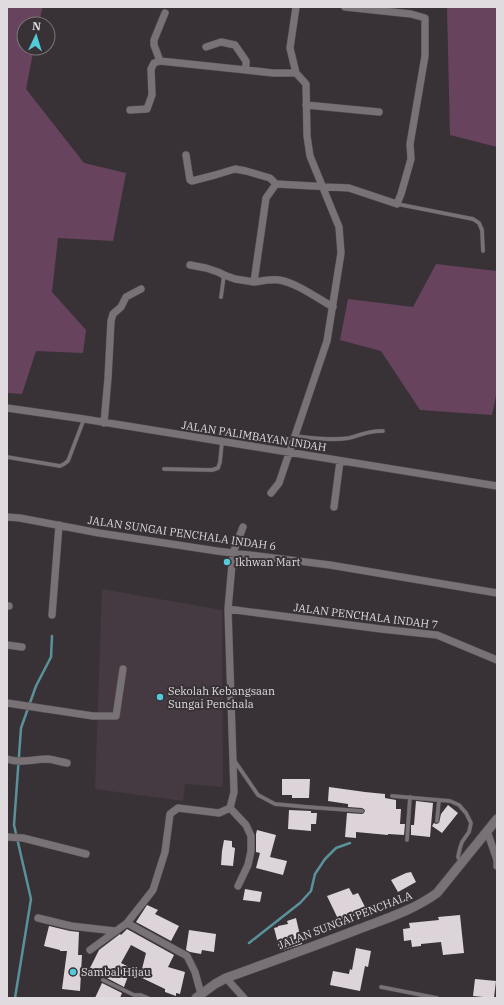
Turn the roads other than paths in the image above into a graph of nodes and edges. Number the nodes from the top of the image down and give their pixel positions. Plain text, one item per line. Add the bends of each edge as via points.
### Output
1 (296, 7) edge
2 (346, 7) edge
3 (165, 13) dead end
4 (206, 47) dead end
5 (160, 61) junction
6 (246, 70) junction
7 (296, 73) junction
8 (306, 105) junction
9 (130, 110) dead end
10 (380, 112) dead end
11 (186, 155) dead end
12 (276, 184) junction
13 (322, 186) junction
14 (397, 204) junction
15 (483, 251) dead end
16 (190, 265) dead end
17 (221, 273) junction
18 (254, 282) junction
19 (141, 289) dead end
20 (221, 297) dead end
21 (333, 307) junction
22 (7, 408) edge
23 (84, 419) junction
24 (104, 423) junction
25 (383, 431) dead end
26 (295, 436) junction
27 (222, 442) junction
28 (289, 453) junction
29 (7, 456) edge
30 (340, 460) junction
31 (164, 469) dead end
32 (497, 486) edge
33 (271, 493) dead end
34 (334, 507) dead end
35 (7, 517) edge
36 (59, 525) junction
37 (243, 527) dead end
38 (233, 553) junction
39 (497, 593) edge
40 (228, 609) junction
41 (52, 615) dead end
42 (7, 645) edge
43 (22, 647) dead end
44 (497, 660) edge
45 (123, 669) dead end
46 (7, 703) edge
47 (232, 757) junction
48 (8, 760) edge
49 (67, 763) dead end
50 (392, 796) dead end
51 (410, 797) junction
52 (439, 800) junction
53 (230, 808) junction
54 (362, 811) dead end
55 (497, 819) edge
56 (437, 821) dead end
57 (487, 831) junction
58 (9, 837) edge
59 (407, 840) dead end
60 (86, 854) dead end
61 (461, 863) junction
62 (497, 866) edge
63 (238, 886) dead end
64 (38, 918) dead end
65 (127, 923) junction
66 (115, 931) junction
67 (90, 950) dead end
68 (226, 978) junction
69 (103, 980) dead end
70 (381, 987) dead end
71 (199, 996) edge
72 (148, 998) edge
73 (244, 998) edge
74 (437, 998) edge

1 - 7 street via 290,48
2 - 14 street via 426,18 425,56 410,144 411,159
3 - 5 street via 154,40
4 - 6 street via 221,42 234,45 246,61
5 - 6 street
5 - 9 street via 154,63 151,69 152,95 147,109
6 - 7 street
7 - 8 street via 306,84
8 - 10 street
8 - 13 street via 310,156
11 - 12 street via 192,181 235,169 270,178
12 - 13 street
12 - 18 street via 266,198
13 - 14 street via 349,188
13 - 21 street via 339,227 341,253
14 - 15 lane via 473,219 479,223 482,230
16 - 17 street
17 - 18 street via 235,279
17 - 20 lane
18 - 21 street via 280,280
19 - 24 street via 126,297 121,307 113,314 111,321
21 - 26 street via 328,341
22 - 23 street, JALAN PALIMBAYAN INDAH
23 - 24 street, JALAN PALIMBAYAN INDAH
23 - 29 lane via 68,461 60,466
24 - 27 street, JALAN PALIMBAYAN INDAH
25 - 26 lane via 375,430 337,439
26 - 28 street
27 - 28 street, JALAN PALIMBAYAN INDAH
27 - 31 lane via 218,468
28 - 30 street, JALAN PALIMBAYAN INDAH
28 - 33 street via 279,483
30 - 32 street, JALAN PALIMBAYAN INDAH
30 - 34 street
35 - 36 street, JALAN SUNGAI PENCHALA INDAH 6
36 - 38 street, JALAN SUNGAI PENCHALA INDAH 6
36 - 41 street
37 - 38 street
38 - 39 street, JALAN SUNGAI PENCHALA INDAH 6 via 330,565
38 - 40 street
40 - 44 street, JALAN PENCHALA INDAH 7 via 437,635
40 - 47 street
42 - 43 street
45 - 46 street via 116,716 93,716
47 - 53 street via 234,792
47 - 54 lane via 258,795 275,804
48 - 49 street via 49,759
50 - 51 lane
51 - 52 lane
51 - 59 lane
52 - 56 lane
52 - 61 lane via 459,805 471,823 460,848 458,857
53 - 63 street via 246,825 251,836 248,865
53 - 65 street via 219,813 178,808 170,814 165,852 153,890
55 - 57 street, JALAN SUNGAI PENCHALA
57 - 61 street, JALAN SUNGAI PENCHALA
57 - 62 street
58 - 60 street via 23,838
61 - 68 street, JALAN SUNGAI PENCHALA via 437,893 411,909
64 - 66 street via 71,926
65 - 66 street
65 - 71 street via 187,956 195,972
66 - 67 street
68 - 71 street, JALAN SUNGAI PENCHALA
68 - 73 street
69 - 72 lane via 134,995
70 - 74 lane

